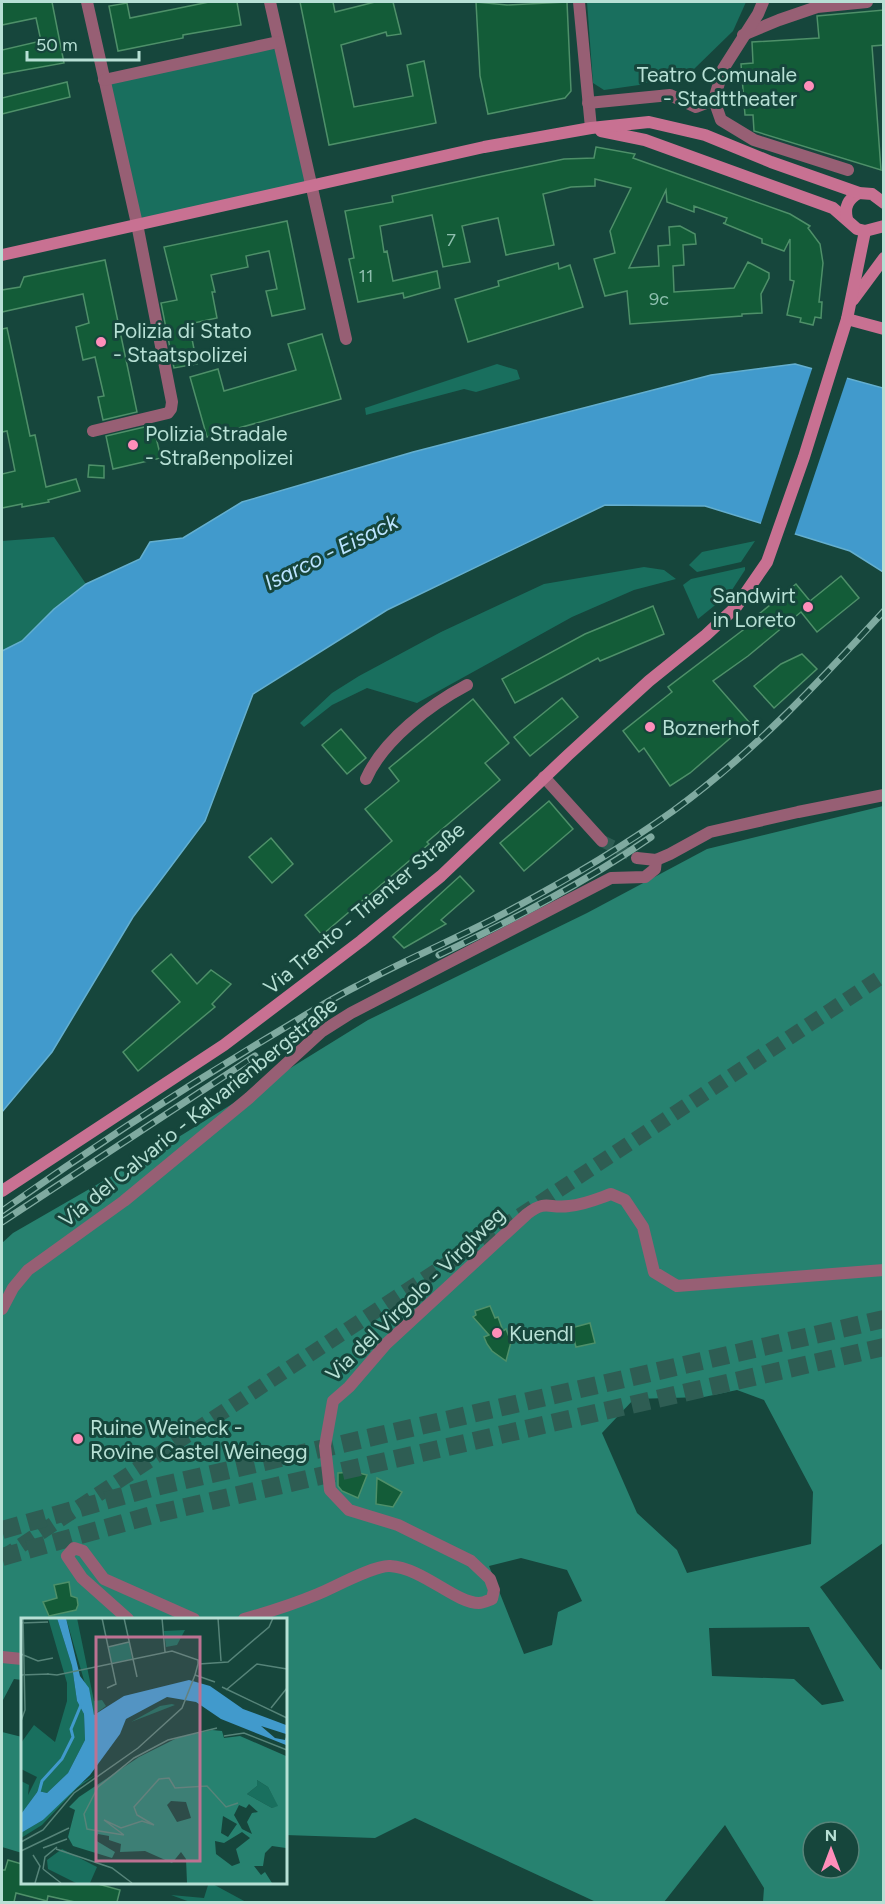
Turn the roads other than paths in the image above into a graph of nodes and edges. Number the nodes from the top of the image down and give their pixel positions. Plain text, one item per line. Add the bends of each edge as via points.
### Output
1 (87, 2) edge
2 (270, 2) edge
3 (579, 2) edge
4 (763, 2) edge
5 (867, 2) edge
6 (743, 35) junction
7 (278, 42) junction
8 (104, 80) junction
9 (714, 100) junction
10 (588, 103) junction
11 (591, 128) junction
12 (848, 170) dead end
13 (310, 185) junction
14 (859, 193) junction
15 (883, 204) edge
16 (847, 219) junction
17 (882, 223) edge
18 (137, 224) junction
19 (865, 231) junction
20 (2, 255) edge
21 (884, 258) edge
22 (851, 304) junction
23 (847, 319) junction
24 (884, 329) edge
25 (346, 339) dead end
26 (93, 431) dead end
27 (467, 685) dead end
28 (544, 777) junction
29 (366, 779) dead end
30 (884, 795) edge
31 (602, 841) tunnel mouth
32 (637, 858) tunnel mouth
33 (656, 860) junction
34 (2, 1191) edge
35 (884, 1270) edge
36 (2, 1309) edge
37 (127, 1618) edge
38 (191, 1618) edge
39 (247, 1618) edge
40 (2, 1657) edge
41 (21, 1659) edge

1 - 8 street
2 - 7 street
3 - 10 street
4 - 6 street
5 - 6 street via 817,7
6 - 9 street via 723,69
7 - 8 street
7 - 13 street
8 - 18 street
9 - 10 street via 696,107 670,95
9 - 12 street via 721,120 754,140
10 - 11 street
11 - 13 main road
11 - 14 main road via 649,122 705,135
11 - 16 main road via 645,140 833,208
13 - 18 main road
13 - 25 street
14 - 15 main road via 872,194
14 - 16 main road via 849,201
16 - 19 main road
17 - 19 main road
18 - 20 main road
18 - 26 street via 171,409 168,413
19 - 22 main road, Via Trento - Trienter Straße
21 - 22 main road
22 - 23 main road, Via Trento - Trienter Straße
23 - 24 main road
23 - 28 main road, Via Trento - Trienter Straße via 767,562 736,607
27 - 29 street via 424,711 383,754
28 - 31 street
28 - 34 main road, Via Trento - Trienter Straße via 441,876 280,1004
30 - 33 street via 710,832
32 - 33 street
33 - 36 street, Via del Calvario - Kalvarienbergstraße via 655,869 645,877 611,878 321,1032 124,1202 28,1270
35 - 39 street, Via del Virgolo - Virglweg via 677,1286 654,1272 643,1227 625,1200 611,1194 566,1207 538,1206 386,1344 333,1401 325,1446 330,1490 349,1510 398,1525 471,1561 490,1578 492,1599 480,1603 466,1601 426,1577 388,1565
37 - 38 street via 82,1578 67,1556 74,1548 84,1551 104,1579
40 - 41 street

